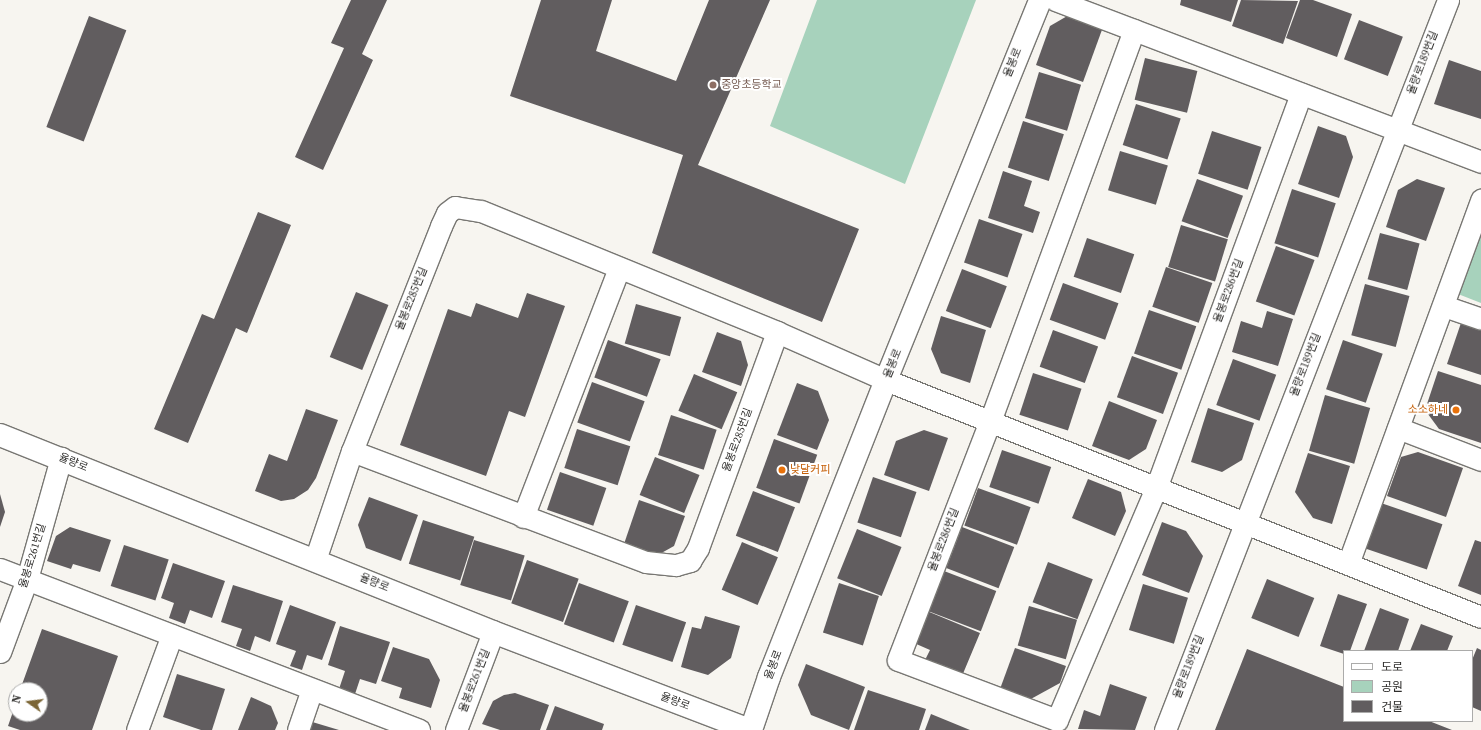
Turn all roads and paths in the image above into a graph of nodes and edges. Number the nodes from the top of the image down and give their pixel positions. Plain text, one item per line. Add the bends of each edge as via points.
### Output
1 (1040, 0) edge
2 (1055, 0) edge
3 (1448, 0) edge
4 (1134, 30) junction
5 (1301, 94) junction
6 (1397, 130) junction
7 (1481, 162) edge
8 (1481, 200) edge
9 (619, 268) junction
10 (1444, 306) junction
11 (1481, 319) edge
12 (777, 332) junction
13 (886, 380) junction
14 (990, 421) junction
15 (1398, 428) junction
16 (0, 435) edge
17 (352, 451) junction
18 (61, 458) junction
19 (1481, 460) edge
20 (1156, 488) junction
21 (524, 517) junction
22 (1245, 523) junction
23 (315, 560) junction
24 (1348, 564) junction
25 (0, 569) edge
26 (27, 579) junction
27 (1481, 617) edge
28 (493, 632) junction
29 (172, 635) junction
30 (0, 652) edge
31 (312, 689) junction
32 (137, 730) edge
33 (298, 730) edge
34 (419, 730) edge
35 (456, 730) edge
36 (750, 730) edge
37 (1165, 730) edge

1 - 13 street, 율봉로
2 - 4 street
3 - 6 street, 율량로189번길
4 - 5 street
4 - 14 street, 율봉로286번길
5 - 6 street
5 - 20 street, 율봉로286번길
6 - 7 street
6 - 22 street, 율량로189번길
8 - 10 street
9 - 12 street, 율봉로285번길
9 - 17 street, 율봉로285번길 via 480,211 455,207 447,213 441,226
9 - 21 street
10 - 11 street
10 - 15 street
12 - 13 street, 율봉로285번길
12 - 21 street, 율봉로285번길 via 698,548 690,561 676,565 646,562
13 - 14 street
13 - 36 street, 율봉로
14 - 20 street
14 - 20 street, 율봉로286번길 via 898,660 1057,720
15 - 19 street
15 - 24 street
16 - 18 street, 율량로
17 - 21 street
17 - 23 street, 율봉로285번길
18 - 23 street, 율량로
18 - 26 street, 율봉로261번길
20 - 22 street
22 - 24 street
22 - 37 street, 율량로189번길
23 - 28 street, 율량로
24 - 27 street
25 - 26 street
26 - 29 street
26 - 30 street, 율봉로261번길
28 - 35 street, 율봉로261번길
28 - 36 street, 율량로
29 - 31 street
29 - 32 street
31 - 33 street
31 - 34 street

